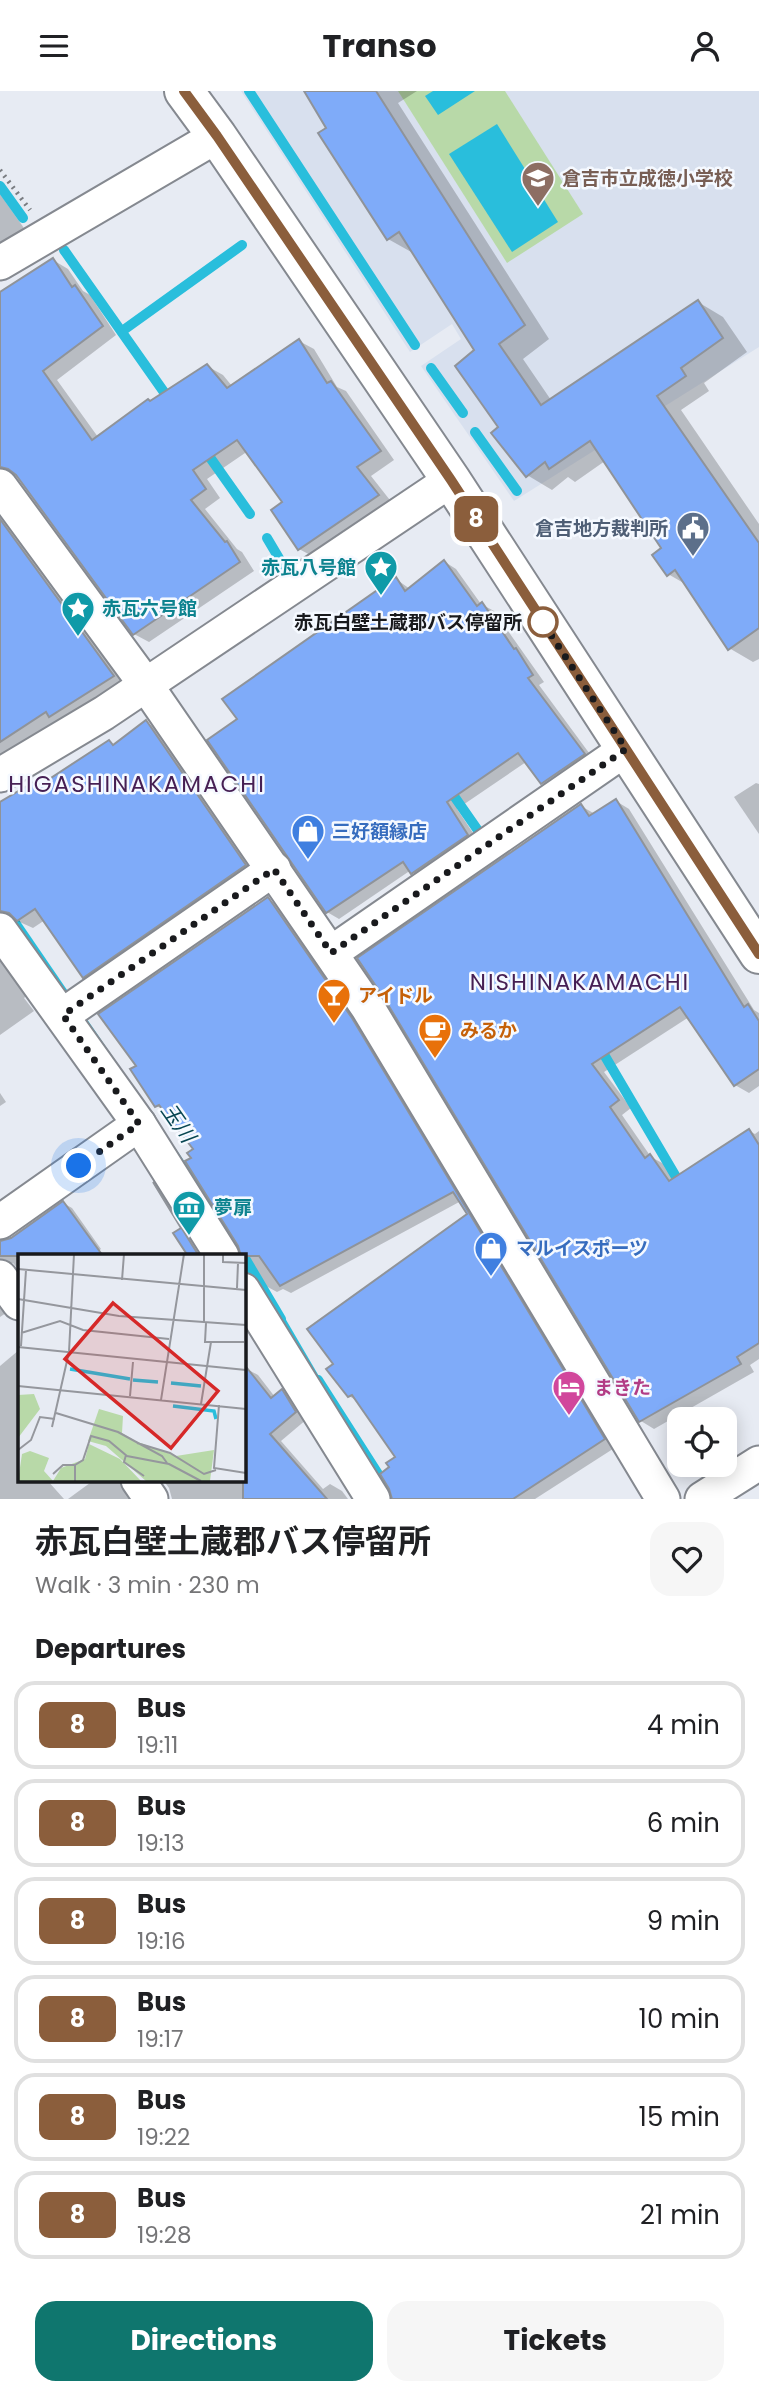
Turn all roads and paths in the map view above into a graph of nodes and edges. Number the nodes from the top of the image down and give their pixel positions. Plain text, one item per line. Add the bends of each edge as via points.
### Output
1 (184, 91) edge
2 (217, 136) junction
3 (0, 170) edge
4 (47, 233) junction
5 (0, 263) edge
6 (451, 480) junction
7 (0, 487) edge
8 (146, 685) junction
9 (626, 749) junction
10 (0, 775) edge
11 (274, 869) junction
12 (0, 930) edge
13 (331, 953) junction
14 (759, 954) edge
15 (63, 1015) junction
16 (139, 1124) junction
17 (0, 1222) edge
18 (221, 1254) edge
19 (0, 1277) edge
20 (245, 1293) edge
21 (18, 1302) edge
22 (759, 1463) edge
23 (139, 1482) edge
24 (151, 1499) edge
25 (373, 1499) edge
26 (663, 1499) edge
27 (702, 1499) edge

1 - 2 main road
2 - 4 street
2 - 6 main road
3 - 4 path
4 - 5 street
6 - 8 street
6 - 9 main road
7 - 8 street
8 - 10 street
8 - 11 street
9 - 13 street
9 - 14 main road
11 - 13 street
11 - 15 street
12 - 15 street
13 - 26 street
15 - 16 street
16 - 17 street
16 - 18 street
19 - 21 street
20 - 25 street
22 - 27 street
23 - 24 street

